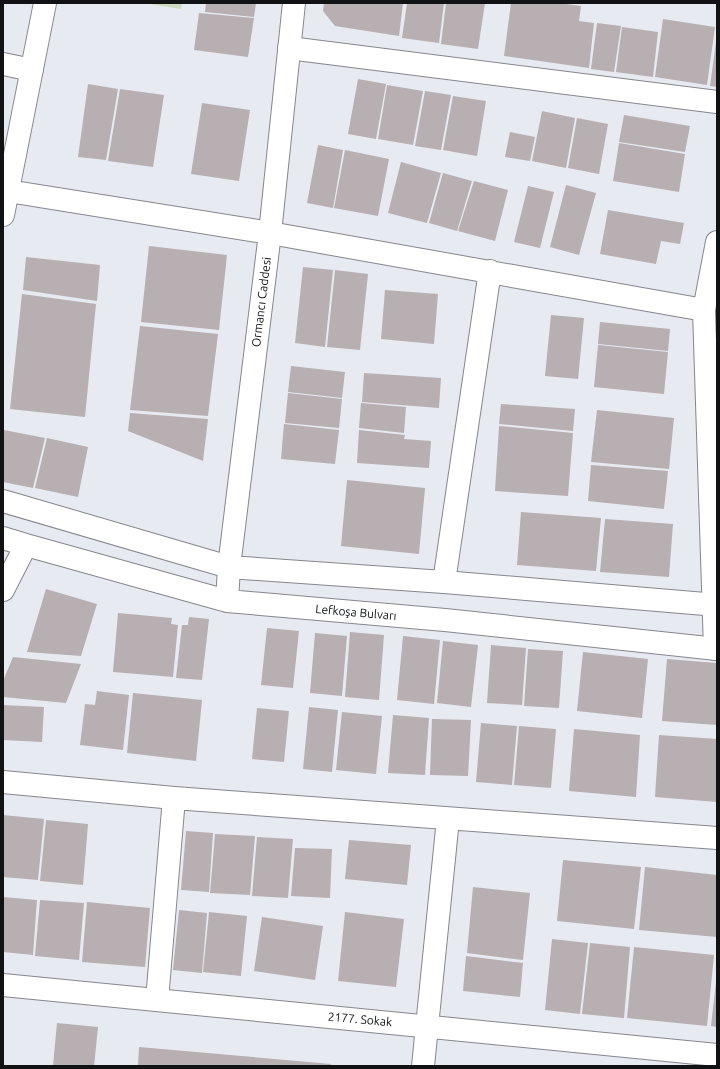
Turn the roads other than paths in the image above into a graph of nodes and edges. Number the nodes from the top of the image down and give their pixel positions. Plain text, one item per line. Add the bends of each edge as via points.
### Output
1 (45, 3) edge
2 (294, 3) edge
3 (290, 48) junction
4 (3, 64) edge
5 (32, 70) junction
6 (717, 102) edge
7 (8, 191) junction
8 (3, 215) edge
9 (270, 232) junction
10 (717, 242) edge
11 (490, 271) junction
12 (704, 310) junction
13 (3, 501) edge
14 (3, 538) edge
15 (26, 545) junction
16 (229, 567) junction
17 (444, 582) junction
18 (3, 590) edge
19 (226, 601) junction
20 (716, 605) edge
21 (716, 649) edge
22 (3, 782) edge
23 (174, 798) junction
24 (448, 819) junction
25 (717, 838) edge
26 (3, 985) edge
27 (157, 1000) junction
28 (426, 1026) junction
29 (717, 1055) edge
30 (423, 1066) edge

1 - 5 street
2 - 3 street, Ormancı Caddesi
3 - 6 street
3 - 9 street, Ormancı Caddesi
4 - 5 street
5 - 7 street
7 - 8 street
7 - 9 street
9 - 11 street
9 - 16 street, Ormancı Caddesi
10 - 12 street
11 - 12 street
11 - 17 street
12 - 20 street
13 - 16 street
14 - 15 street, Lefkoşa Bulvarı
15 - 18 street
15 - 19 street, Lefkoşa Bulvarı
16 - 17 street
16 - 19 street, Ormancı Caddesi
17 - 20 street
19 - 21 street, Lefkoşa Bulvarı via 445,620
20 - 21 street
22 - 23 street
23 - 24 street
23 - 27 street
24 - 25 street
24 - 28 street
26 - 27 street, 2177. Sokak
27 - 28 street, 2177. Sokak
28 - 29 street, 2177. Sokak
28 - 30 street

